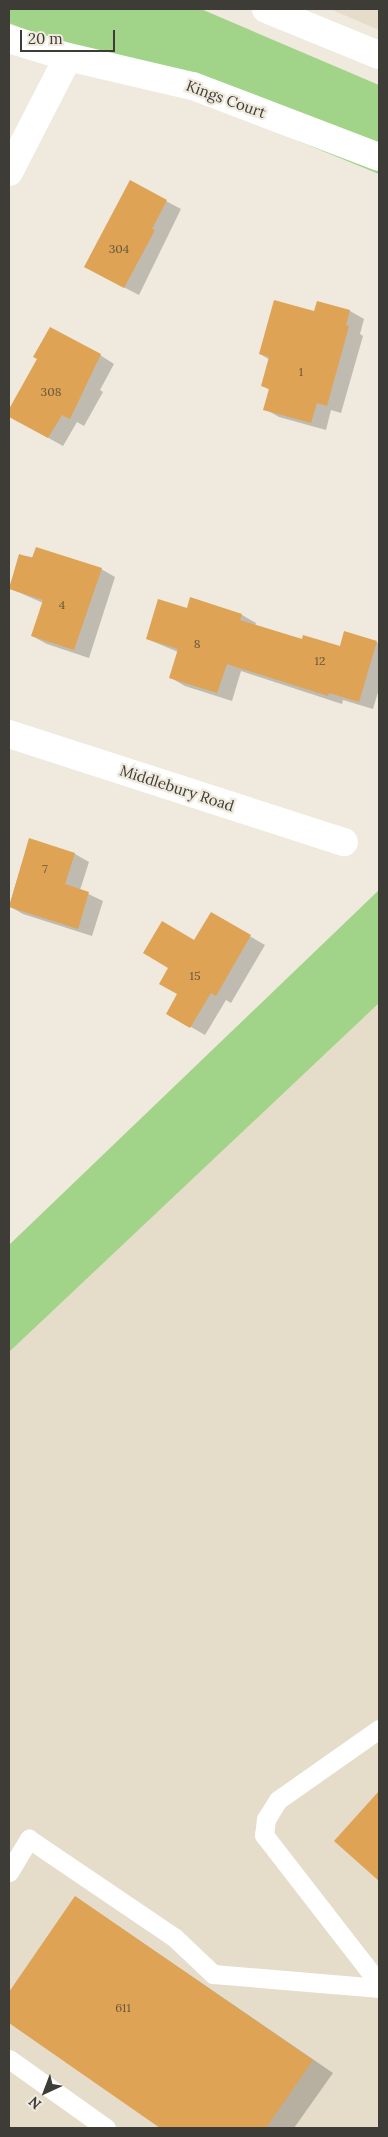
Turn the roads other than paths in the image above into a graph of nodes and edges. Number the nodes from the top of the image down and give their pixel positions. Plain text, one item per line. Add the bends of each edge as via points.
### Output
1 (266, 9) edge
2 (9, 39) edge
3 (379, 55) edge
4 (68, 57) junction
5 (379, 157) edge
6 (9, 172) edge
7 (9, 734) edge
8 (344, 842) dead end
9 (379, 1729) edge
10 (9, 1872) edge
11 (379, 1983) edge
12 (379, 1988) edge
13 (9, 2058) edge
14 (106, 2128) edge

1 - 3 street
2 - 4 street, Kings Court
4 - 5 street, Kings Court via 193,86
4 - 6 street
7 - 8 street, Middlebury Road
9 - 11 lane via 278,1800 266,1819 264,1835
10 - 12 lane via 29,1839 174,1937 213,1974
13 - 14 lane

